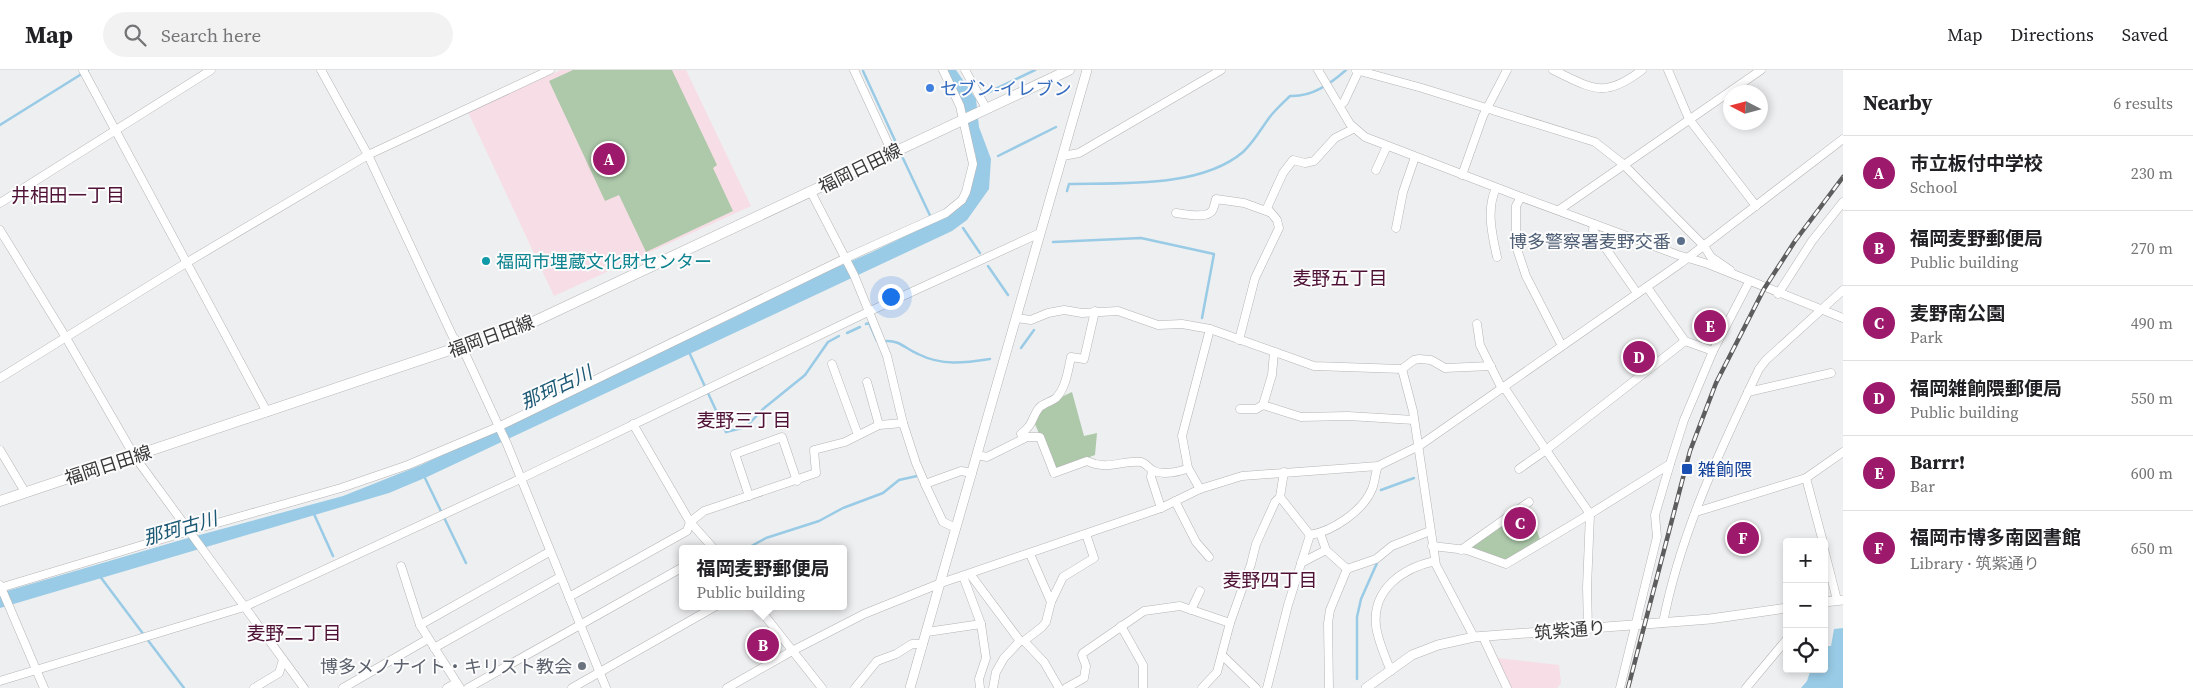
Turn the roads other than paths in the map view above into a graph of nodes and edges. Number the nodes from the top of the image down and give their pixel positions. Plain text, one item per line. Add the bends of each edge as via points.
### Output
1 (83, 70) edge
2 (211, 70) edge
3 (320, 70) edge
4 (550, 70) edge
5 (854, 70) edge
6 (943, 70) edge
7 (966, 70) edge
8 (1069, 70) edge
9 (1087, 70) edge
10 (1221, 70) edge
11 (1318, 70) edge
12 (1358, 70) edge
13 (1508, 70) edge
14 (1553, 70) edge
15 (1642, 70) edge
16 (1668, 70) edge
17 (1761, 70) edge
18 (1340, 105) junction
19 (1487, 108) junction
20 (984, 109) junction
21 (962, 119) junction
22 (1689, 119) junction
23 (1354, 128) junction
24 (115, 131) junction
25 (1843, 138) edge
26 (1387, 146) junction
27 (892, 152) junction
28 (368, 155) junction
29 (1063, 156) junction
30 (1415, 157) junction
31 (1622, 164) junction
32 (1376, 170) dead end
33 (1462, 175) junction
34 (1496, 188) junction
35 (811, 192) junction
36 (1521, 197) junction
37 (1843, 202) edge
38 (0, 203) edge
39 (1756, 206) junction
40 (1559, 210) junction
41 (1269, 212) junction
42 (1176, 213) dead end
43 (1594, 224) junction
44 (1396, 228) dead end
45 (0, 230) edge
46 (1040, 233) junction
47 (1704, 246) junction
48 (1497, 257) dead end
49 (1687, 257) junction
50 (846, 258) junction
51 (186, 263) junction
52 (1749, 282) junction
53 (1647, 287) junction
54 (1843, 290) edge
55 (1637, 293) junction
56 (1778, 294) junction
57 (1822, 310) junction
58 (1095, 311) junction
59 (868, 312) junction
60 (1016, 318) junction
61 (1843, 318) edge
62 (1477, 324) dead end
63 (1210, 329) junction
64 (65, 336) junction
65 (1240, 340) junction
66 (1685, 341) junction
67 (1562, 346) junction
68 (462, 347) junction
69 (1712, 351) junction
70 (1274, 352) junction
71 (832, 364) dead end
72 (1491, 366) junction
73 (1402, 370) junction
74 (1831, 373) dead end
75 (0, 378) edge
76 (866, 382) dead end
77 (1503, 388) junction
78 (1748, 392) junction
79 (1263, 405) junction
80 (1240, 409) dead end
81 (267, 412) junction
82 (1414, 420) junction
83 (903, 422) junction
84 (633, 424) junction
85 (879, 425) junction
86 (498, 427) junction
87 (858, 436) junction
88 (1023, 439) junction
89 (1419, 446) junction
90 (0, 450) edge
91 (1546, 450) junction
92 (1843, 452) edge
93 (977, 455) junction
94 (135, 457) junction
95 (1670, 464) junction
96 (1378, 466) junction
97 (1188, 468) junction
98 (1519, 469) dead end
99 (1152, 470) junction
100 (1284, 472) junction
101 (972, 473) junction
102 (1806, 478) junction
103 (520, 479) junction
104 (797, 481) junction
105 (925, 484) junction
106 (1200, 489) junction
107 (25, 492) junction
108 (750, 496) junction
109 (1280, 497) junction
110 (0, 500) edge
111 (1175, 501) junction
112 (1529, 502) dead end
113 (1161, 508) junction
114 (1696, 512) junction
115 (1590, 514) junction
116 (690, 522) junction
117 (956, 528) junction
118 (1430, 530) junction
119 (188, 531) junction
120 (1086, 534) junction
121 (1320, 534) junction
122 (1310, 535) junction
123 (1821, 538) edge
124 (710, 545) edge
125 (1432, 546) junction
126 (1326, 550) junction
127 (1461, 550) junction
128 (549, 552) junction
129 (1030, 554) junction
130 (1209, 557) dead end
131 (1435, 561) junction
132 (1828, 562) edge
133 (1301, 563) junction
134 (401, 566) dead end
135 (679, 569) edge
136 (1347, 569) junction
137 (967, 575) junction
138 (560, 577) junction
139 (941, 583) junction
140 (0, 587) edge
141 (1200, 590) dead end
142 (569, 597) junction
143 (1840, 600) edge
144 (1051, 602) junction
145 (244, 607) junction
146 (1783, 609) edge
147 (709, 610) edge
148 (760, 610) edge
149 (1191, 610) junction
150 (1230, 623) junction
151 (1663, 623) junction
152 (981, 624) junction
153 (420, 625) junction
154 (581, 625) junction
155 (1636, 625) junction
156 (1121, 626) junction
157 (1588, 629) junction
158 (927, 632) junction
159 (1478, 637) junction
160 (428, 639) junction
161 (1022, 641) junction
162 (923, 644) junction
163 (1783, 644) edge
164 (434, 648) junction
165 (792, 651) junction
166 (1222, 654) junction
167 (283, 660) junction
168 (1391, 670) junction
169 (37, 671) junction
170 (600, 672) junction
171 (0, 681) edge
172 (994, 684) edge
173 (458, 685) edge
174 (44, 688) edge
175 (254, 688) edge
176 (304, 688) edge
177 (343, 688) edge
178 (447, 688) edge
179 (468, 688) edge
180 (572, 688) edge
181 (606, 688) edge
182 (727, 688) edge
183 (822, 688) edge
184 (855, 688) edge
185 (910, 688) edge
186 (980, 688) edge
187 (1001, 688) edge
188 (1059, 688) edge
189 (1066, 688) edge
190 (1143, 688) edge
191 (1202, 688) edge
192 (1256, 688) edge
193 (1267, 688) edge
194 (1329, 688) edge
195 (1366, 688) edge
196 (1507, 688) edge
197 (1620, 688) edge
198 (1746, 688) edge

1 - 24 street
2 - 24 street
3 - 28 street
4 - 28 street
5 - 27 street
6 - 21 street via 960,106
7 - 20 street
8 - 20 main road
9 - 29 street
10 - 29 street via 1079,153
11 - 18 street
12 - 18 street
12 - 19 street
13 - 19 street
14 - 15 street via 1590,87 1608,89 1626,82
16 - 22 street
17 - 22 street
18 - 23 street
19 - 31 street via 1590,140
19 - 33 street
20 - 21 main road, 福岡日田線
21 - 27 main road, 福岡日田線
21 - 50 street via 972,164 962,200 946,213
22 - 31 street
22 - 39 street
23 - 26 street
23 - 41 street via 1335,138 1314,161 1293,160 1267,208
24 - 38 street
24 - 51 street
25 - 39 street
26 - 30 street
26 - 32 street
27 - 35 main road, 福岡日田線
28 - 51 street
28 - 68 street via 453,337
29 - 46 street
30 - 33 street
30 - 44 street via 1403,192
31 - 40 street
31 - 47 street
33 - 34 street
34 - 36 street
34 - 48 street via 1492,197 1491,226
35 - 50 street
35 - 68 main road, 福岡日田線 via 533,322
36 - 40 street
36 - 67 street via 1516,206 1516,246 1526,276
37 - 56 street via 1812,241
39 - 47 street
40 - 43 street
41 - 42 street via 1244,202 1216,199 1209,213
41 - 65 street via 1277,220 1279,228 1255,278
43 - 49 street
43 - 55 street via 1593,230
45 - 64 street
46 - 59 street
46 - 60 street
47 - 49 street
47 - 52 street via 1711,257
49 - 52 street
49 - 53 street
50 - 59 street
50 - 86 street
51 - 64 street
51 - 81 street
52 - 56 street
52 - 69 street
53 - 55 street
53 - 66 street
54 - 57 street
55 - 67 street
56 - 57 street
57 - 61 street
57 - 78 street via 1766,360
58 - 60 street via 1064,310 1031,320
58 - 63 street via 1118,311 1158,325 1182,324
58 - 88 street via 1084,359 1071,357 1062,390 1039,409 1030,426 1021,434
59 - 83 street via 887,356
59 - 84 street
60 - 93 street
62 - 72 street via 1480,345
63 - 65 street
63 - 97 street via 1182,436
64 - 75 street
64 - 94 street
65 - 70 street
66 - 69 street
66 - 91 street
67 - 77 street
68 - 81 main road, 福岡日田線
68 - 86 street
69 - 95 street
70 - 73 street via 1314,366
70 - 79 street via 1272,375
71 - 87 street
72 - 73 street via 1445,368 1431,360 1420,359
72 - 77 street
73 - 82 street
74 - 78 street
76 - 85 street
77 - 89 street
77 - 91 street
78 - 114 street
79 - 80 street via 1256,409
79 - 82 street via 1301,417
81 - 94 main road, 福岡日田線
82 - 89 street
83 - 85 street
83 - 105 street
84 - 103 street
84 - 116 street
85 - 87 street
86 - 103 street
86 - 119 street via 408,465 341,488
87 - 104 street via 814,450 816,474
88 - 93 street via 987,457
88 - 99 street via 1040,437 1054,473 1087,461 1108,466 1142,462
89 - 96 street
89 - 118 street
90 - 107 street
91 - 98 street
91 - 115 street
92 - 102 street
93 - 101 street
94 - 107 main road, 福岡日田線
94 - 119 street
95 - 115 street
95 - 155 street via 1655,515 1657,537
96 - 100 street
96 - 121 street via 1365,503
97 - 99 street via 1173,472
97 - 106 street
99 - 113 street via 1151,478
100 - 106 street via 1242,476
100 - 109 street
101 - 105 street via 961,471
101 - 117 street
102 - 114 street
102 - 123 street
103 - 128 street
103 - 145 street
104 - 108 street
104 - 108 street via 782,437 735,454
105 - 117 street via 943,522
106 - 111 street
107 - 110 main road, 福岡日田線
108 - 116 street via 704,511
109 - 122 street
109 - 150 street via 1256,544
111 - 113 street
111 - 130 street via 1196,542
112 - 127 street
113 - 120 street
114 - 151 street via 1670,589
115 - 127 street via 1506,564
115 - 157 street
116 - 124 street
116 - 142 street via 688,531
117 - 139 street
118 - 125 street
118 - 136 street via 1392,546 1376,559
119 - 140 street
119 - 145 street
120 - 129 street
120 - 144 street via 1094,558 1063,577
121 - 122 street
121 - 126 street
122 - 133 street
125 - 127 street
125 - 131 street
126 - 133 street
126 - 136 street
128 - 138 street
128 - 153 street
129 - 137 street
129 - 144 street
131 - 159 street
131 - 168 street via 1400,575 1386,586 1379,604 1376,629
132 - 143 street
133 - 193 street
134 - 153 street
135 - 154 street
136 - 194 street via 1328,623
137 - 139 street
137 - 152 street
137 - 161 street
138 - 142 street
138 - 164 street
139 - 158 street
139 - 165 street via 864,614
140 - 169 street
141 - 149 street
142 - 154 street
144 - 161 street via 1042,627
145 - 167 street
145 - 169 street
146 - 151 street, 筑紫通り
147 - 170 street
148 - 165 street
149 - 150 street
149 - 156 street via 1180,606 1144,611
150 - 166 street
151 - 155 street, 筑紫通り
152 - 158 street
152 - 186 street via 986,658 979,679
153 - 160 street
154 - 170 street
154 - 179 street
155 - 157 street, 筑紫通り
155 - 197 street
156 - 189 street via 1083,653 1084,678
156 - 190 street via 1143,665
157 - 159 street, 筑紫通り
158 - 162 street
159 - 168 street, 筑紫通り via 1426,649
159 - 196 street
160 - 164 street
160 - 177 street
161 - 172 street via 1004,658
161 - 188 street via 1044,662
162 - 184 street via 912,644 877,661
162 - 185 street
163 - 198 street
164 - 173 street
165 - 182 street
165 - 183 street
166 - 191 street via 1217,672
166 - 192 street
167 - 175 street via 279,673
167 - 176 street
168 - 195 street, 筑紫通り
169 - 171 street
169 - 174 street
170 - 180 street
170 - 181 street
172 - 187 street
173 - 178 street

